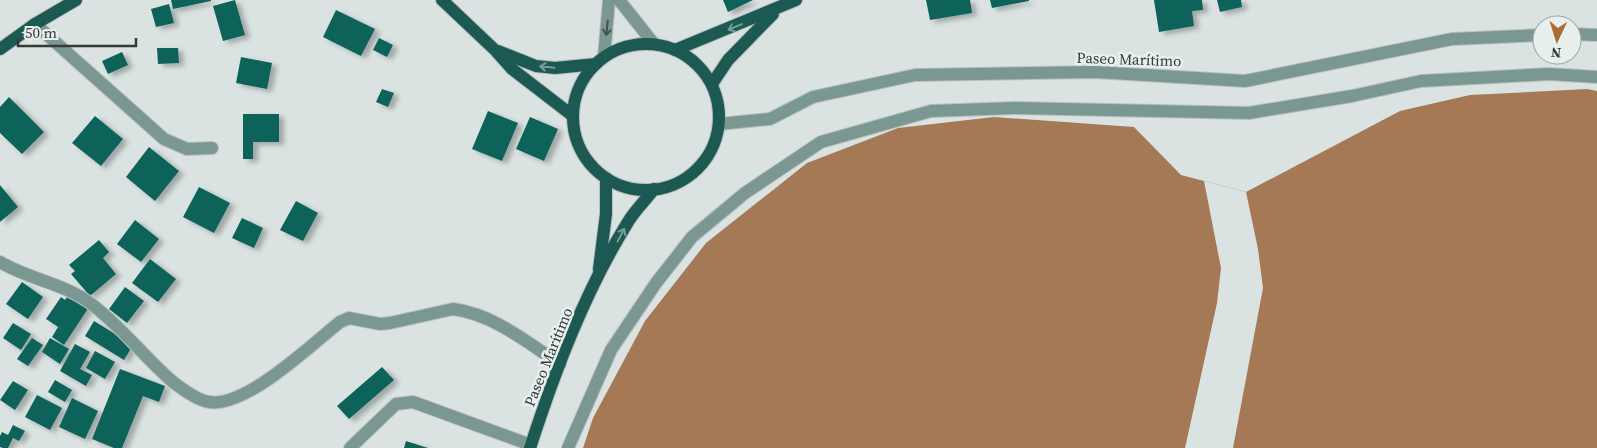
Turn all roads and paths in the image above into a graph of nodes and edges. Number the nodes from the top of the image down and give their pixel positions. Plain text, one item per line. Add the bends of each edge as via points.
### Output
1 (76, 0) edge
2 (442, 0) edge
3 (609, 0) edge
4 (618, 0) edge
5 (796, 0) edge
6 (780, 7) junction
7 (35, 24) junction
8 (1532, 35) edge
9 (1582, 35) edge
10 (1597, 36) edge
11 (654, 44) junction
12 (0, 49) edge
13 (496, 50) junction
14 (675, 50) junction
15 (600, 60) junction
16 (1597, 77) edge
17 (712, 84) junction
18 (573, 116) junction
19 (719, 124) junction
20 (212, 148) dead end
21 (606, 178) junction
22 (654, 189) junction
23 (0, 262) edge
24 (598, 278) junction
25 (560, 364) junction
26 (531, 446) edge
27 (350, 448) edge
28 (568, 448) edge

1 - 7 main road
2 - 13 main road
3 -> 15 street
4 - 11 street
5 - 6 main road
6 -> 14 main road
6 - 17 main road via 728,60
7 - 12 main road
7 - 20 street via 164,139 187,149
8 - 19 street, Paseo Marítimo via 1452,39 1245,81 1095,72 915,75 813,97 770,119
9 - 10 street
11 - 14 main road
11 - 15 main road via 620,49
15 -> 13 main road via 555,68 536,66
13 - 18 main road via 512,68
14 - 17 main road via 690,58
15 - 18 main road via 579,88
16 - 28 street via 1550,74 1421,81 1250,113 1015,108 932,111 821,142 745,193 692,237 611,350
17 - 19 main road
18 - 21 main road via 575,134 582,151
19 - 22 main road via 709,154 695,171 676,184
21 - 22 main road via 621,186
21 - 24 main road, Paseo Marítimo via 606,214
24 -> 22 main road, Paseo Marítimo via 628,221
23 - 25 street via 70,291 90,303 174,383 208,402 218,402 255,389 349,318 380,324 453,309 464,310 500,324
24 - 25 main road, Paseo Marítimo
25 - 26 main road, Paseo Marítimo
26 - 27 street via 403,401

